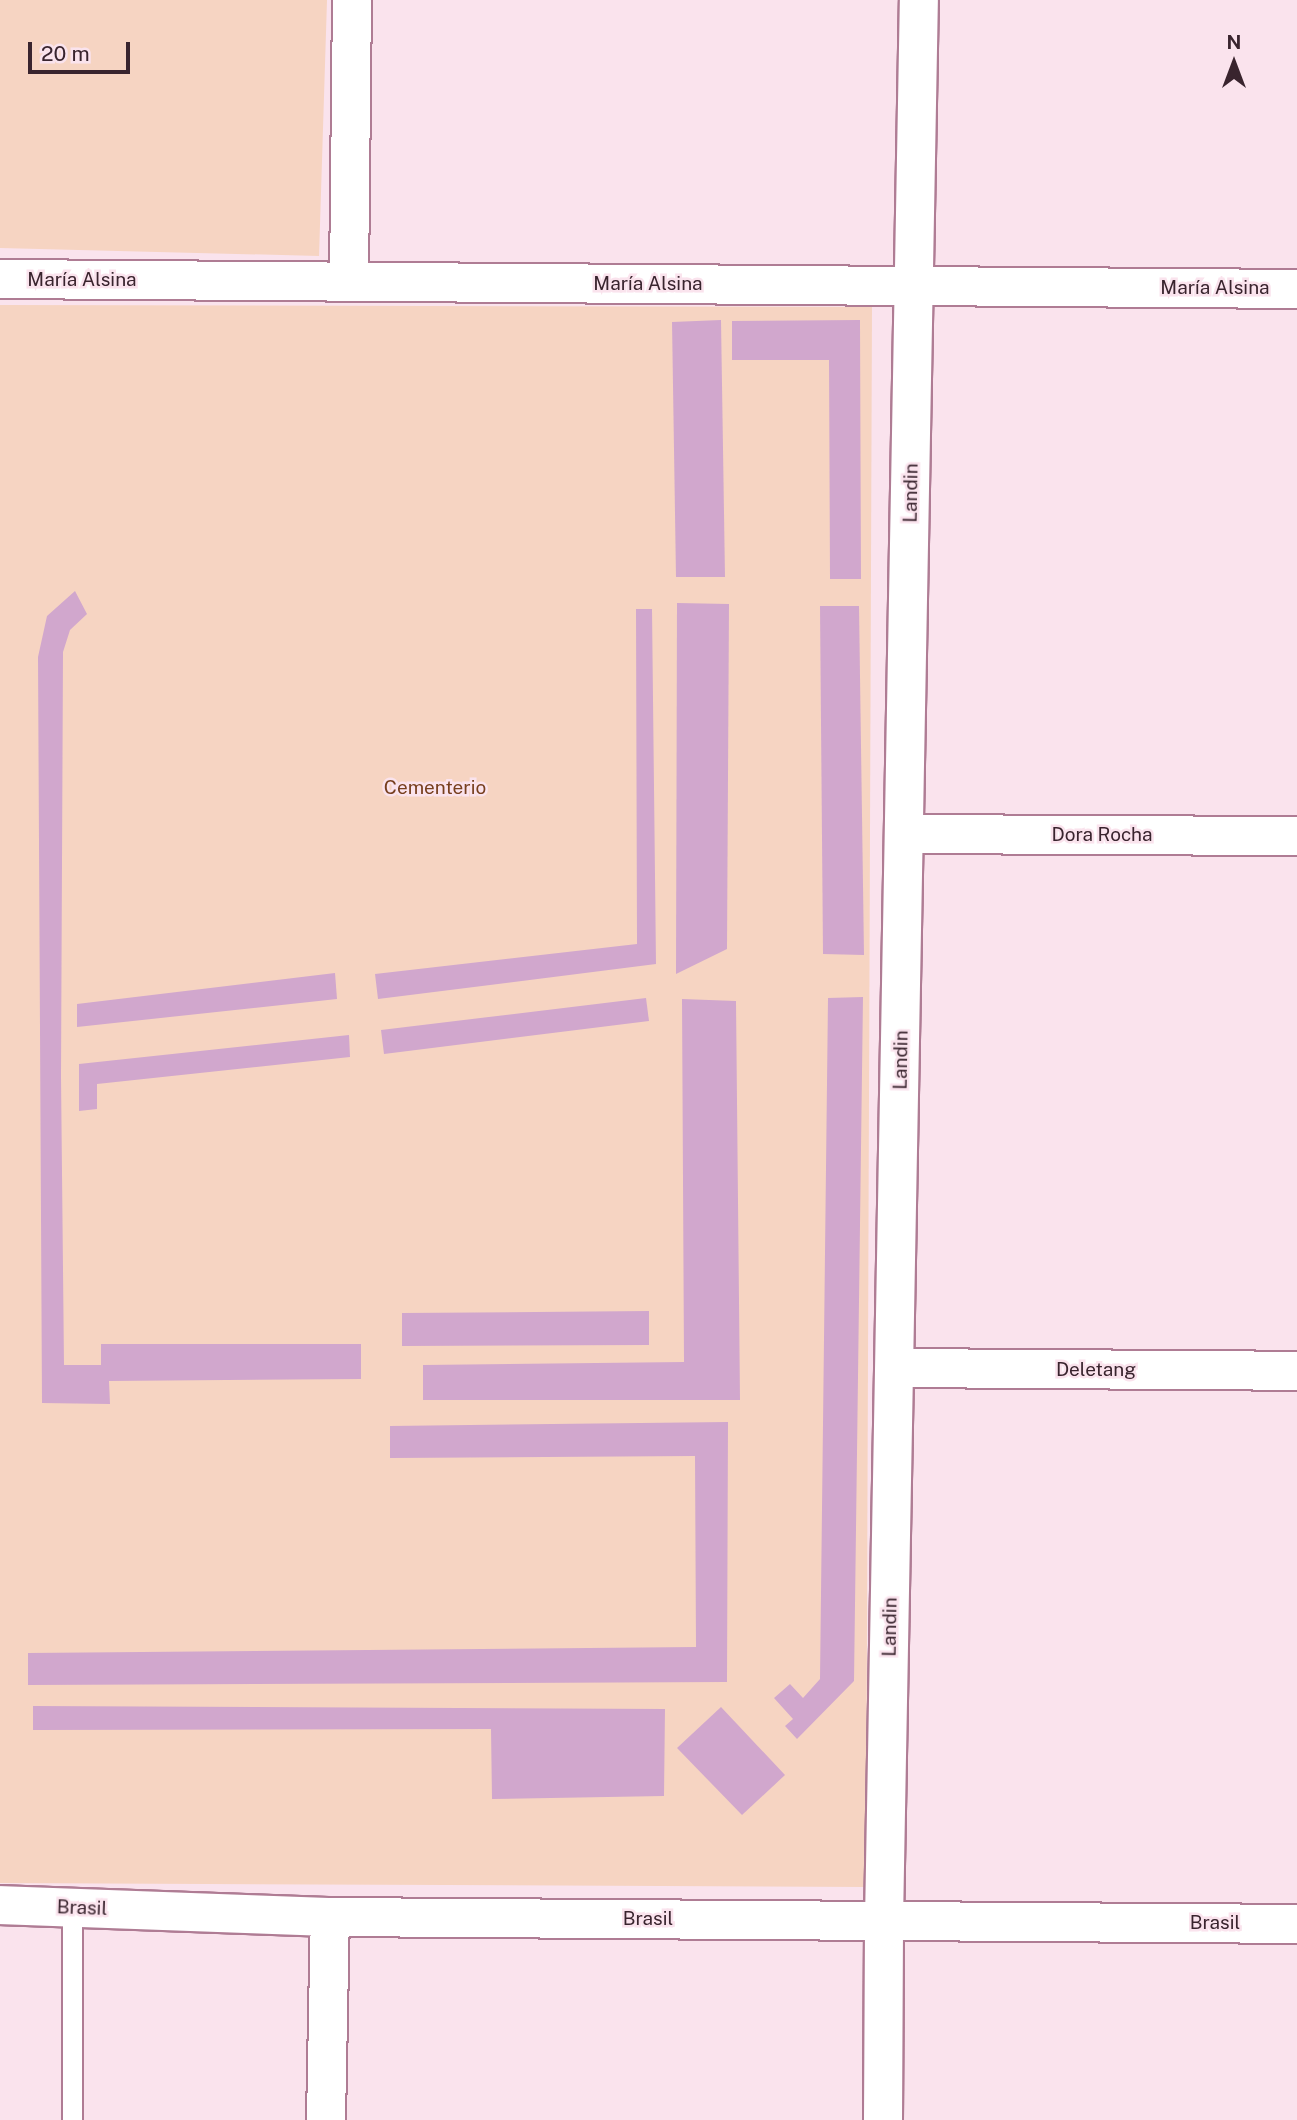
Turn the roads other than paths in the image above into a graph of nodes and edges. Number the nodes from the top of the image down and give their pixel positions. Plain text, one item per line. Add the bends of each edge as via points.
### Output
1 (352, 0) edge
2 (919, 0) edge
3 (0, 279) edge
4 (349, 282) junction
5 (914, 286) junction
6 (1297, 289) edge
7 (906, 834) junction
8 (1297, 836) edge
9 (895, 1368) junction
10 (1297, 1371) edge
11 (0, 1905) edge
12 (72, 1908) junction
13 (330, 1917) junction
14 (884, 1921) junction
15 (1297, 1924) edge
16 (72, 2120) edge
17 (326, 2120) edge
18 (883, 2120) edge

1 - 4 street
2 - 5 street, Landin
3 - 4 street, María Alsina
4 - 5 street, María Alsina
5 - 6 street, María Alsina
5 - 7 street, Landin
7 - 8 street, Dora Rocha
7 - 9 street, Landin
9 - 10 street, Deletang
9 - 14 street, Landin
11 - 12 street, Brasil
12 - 13 street, Brasil
12 - 16 lane
13 - 14 street, Brasil
13 - 17 street
14 - 15 street, Brasil
14 - 18 street, Landin

